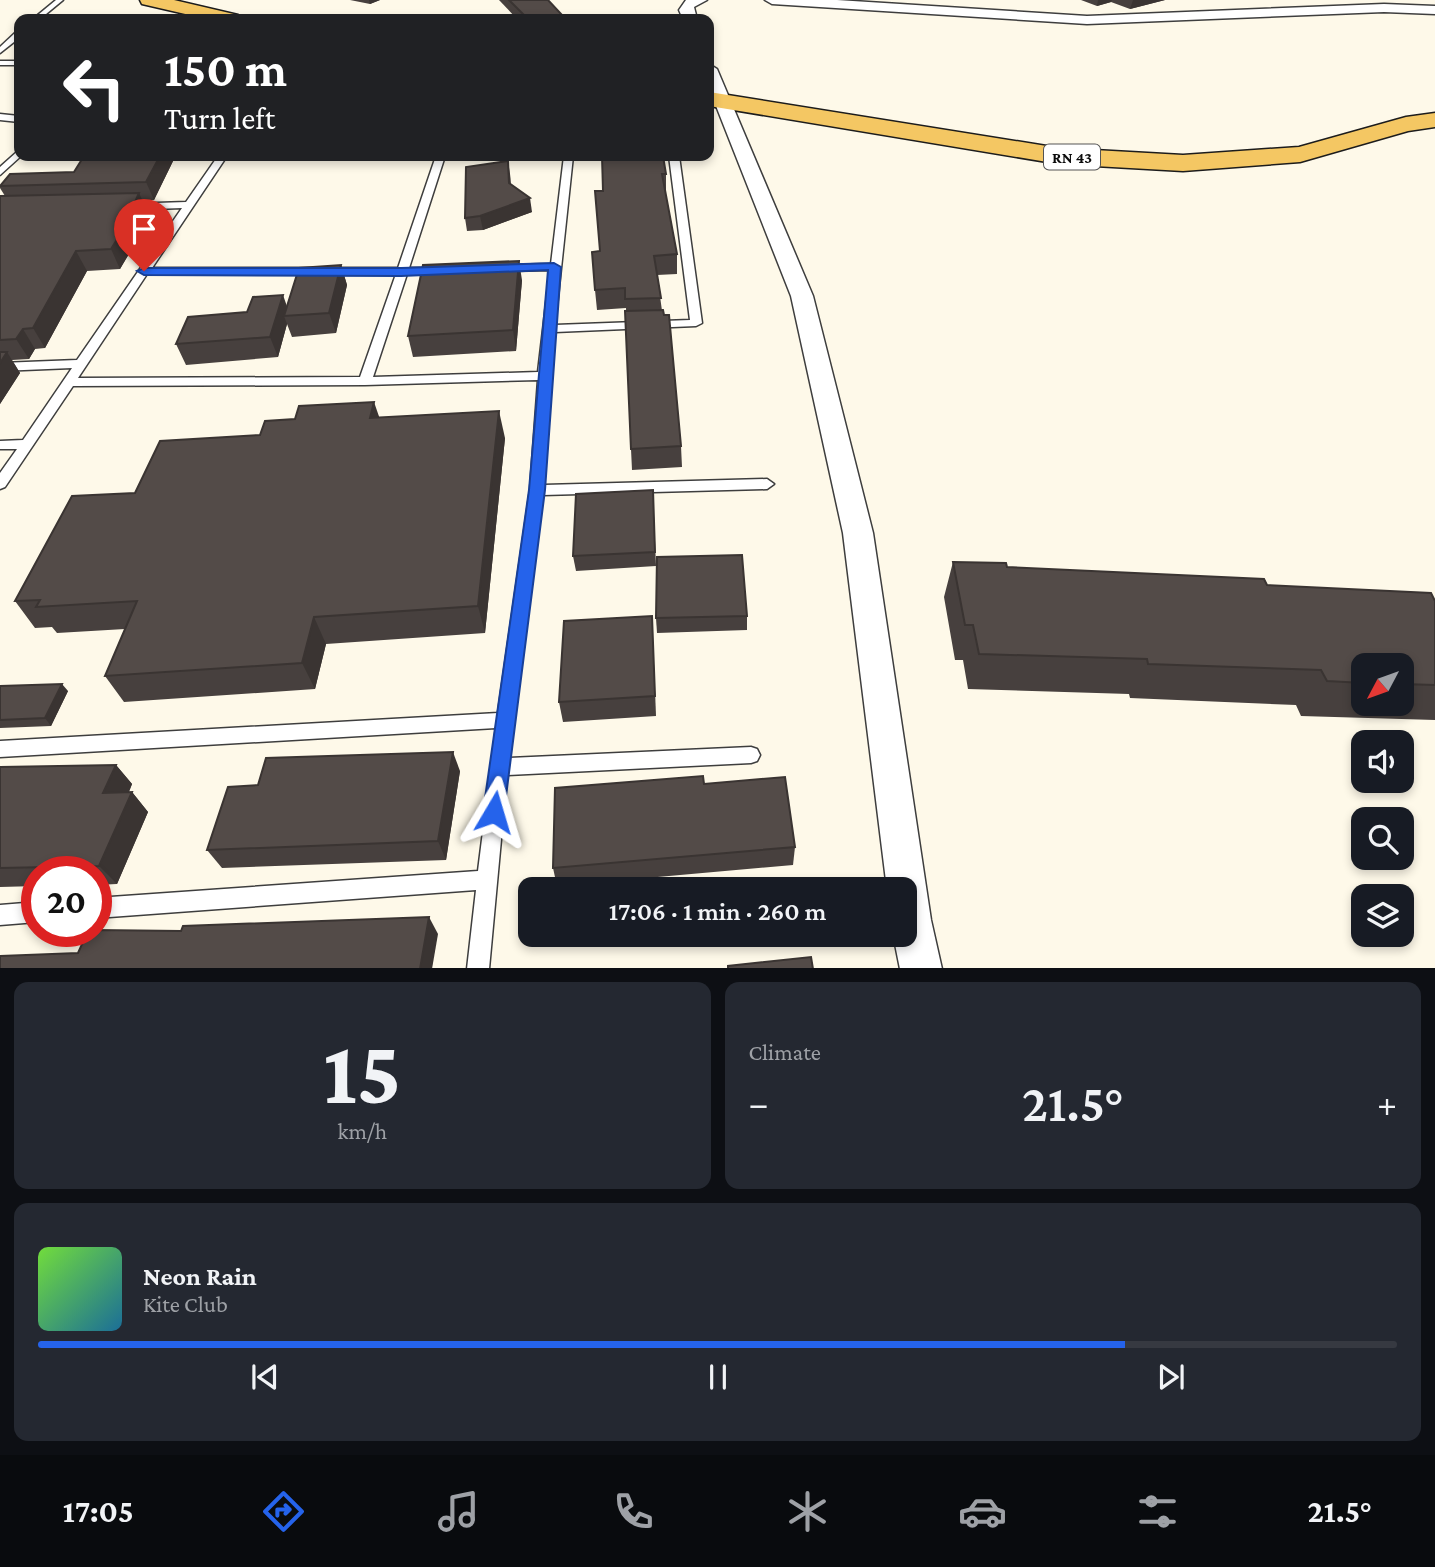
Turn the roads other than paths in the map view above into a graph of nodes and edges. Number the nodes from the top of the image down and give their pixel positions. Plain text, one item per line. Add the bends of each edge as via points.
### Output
1 (60, 0) edge
2 (699, 0) edge
3 (772, 0) edge
4 (1048, 0) edge
5 (165, 2) edge
6 (1393, 4) edge
7 (1435, 10) edge
8 (42, 14) edge
9 (212, 14) edge
10 (687, 14) edge
11 (1087, 20) junction
12 (14, 38) edge
13 (0, 51) edge
14 (714, 100) edge
15 (1435, 120) edge
16 (14, 158) edge
17 (219, 161) edge
18 (439, 161) edge
19 (567, 161) edge
20 (675, 161) edge
21 (0, 173) edge
22 (189, 205) junction
23 (121, 207) edge
24 (554, 267) junction
25 (485, 269) edge
26 (457, 270) edge
27 (144, 271) junction
28 (401, 272) junction
29 (550, 329) junction
30 (82, 364) junction
31 (0, 367) edge
32 (544, 376) junction
33 (365, 381) junction
34 (69, 382) junction
35 (27, 444) junction
36 (0, 445) edge
37 (0, 484) edge
38 (767, 484) dead end
39 (537, 490) junction
40 (505, 720) junction
41 (0, 749) edge
42 (751, 755) dead end
43 (499, 767) junction
44 (485, 880) junction
45 (112, 907) edge
46 (21, 913) edge
47 (0, 915) edge
48 (478, 968) edge
49 (921, 968) edge

1 - 8 lane
2 - 10 street via 688,4
3 - 11 street
4 - 11 street
5 - 9 main road
6 - 7 street
6 - 11 street
12 - 13 lane
14 - 15 main road, RN 43 via 1059,156 1183,163 1300,154
14 - 49 street via 802,296 852,507
16 - 21 lane
17 - 22 lane
18 - 28 lane
19 - 24 lane
20 - 29 lane via 696,323
22 - 23 lane
22 - 27 lane
24 - 25 lane
24 - 29 lane
26 - 28 lane
27 - 28 lane
27 - 30 lane
28 - 33 lane
29 - 32 lane
30 - 31 lane
30 - 34 lane
32 - 33 lane
32 - 39 lane
33 - 34 lane
34 - 35 lane
35 - 36 lane
35 - 37 lane
38 - 39 lane
39 - 40 lane
40 - 41 lane
40 - 43 lane
42 - 43 lane
43 - 44 lane
44 - 45 lane
44 - 48 lane
46 - 47 lane

